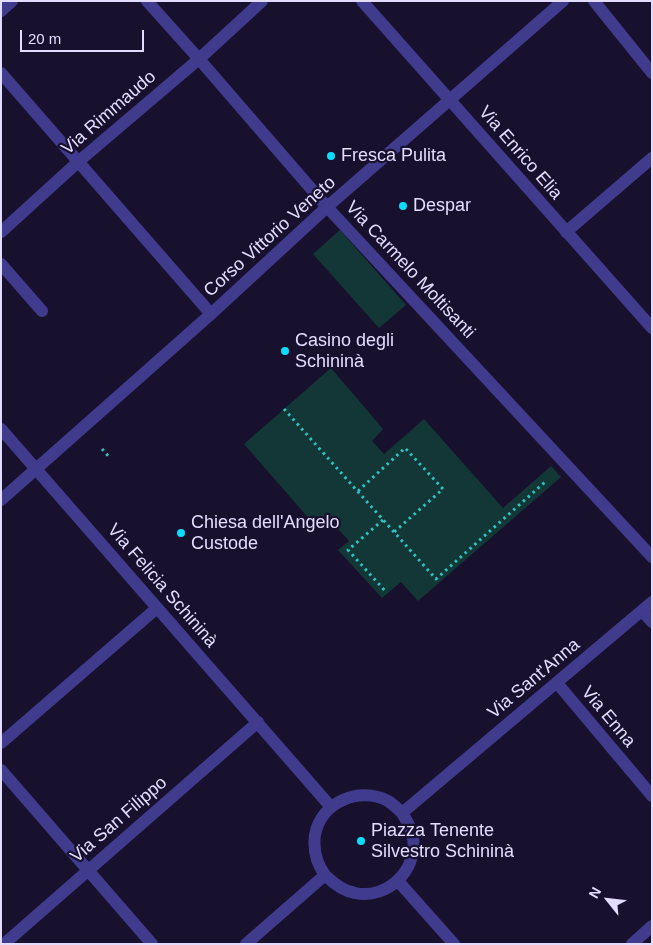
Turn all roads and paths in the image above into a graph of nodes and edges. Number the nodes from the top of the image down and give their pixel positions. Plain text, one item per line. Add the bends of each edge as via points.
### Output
1 (12, 1) edge
2 (147, 1) edge
3 (262, 1) edge
4 (362, 1) edge
5 (563, 1) edge
6 (594, 1) edge
7 (1, 11) edge
8 (199, 59) junction
9 (1, 73) edge
10 (652, 73) edge
11 (450, 101) junction
12 (652, 158) edge
13 (78, 162) junction
14 (328, 207) junction
15 (2, 231) edge
16 (566, 232) junction
17 (1, 264) edge
18 (42, 311) dead end
19 (211, 314) junction
20 (652, 328) edge
21 (284, 409) dead end
22 (1, 429) edge
23 (36, 469) junction
24 (549, 478) dead end
25 (358, 491) junction
26 (1, 500) edge
27 (383, 520) junction
28 (394, 532) junction
29 (652, 557) edge
30 (388, 593) dead end
31 (652, 602) edge
32 (157, 608) junction
33 (642, 611) junction
34 (652, 622) edge
35 (557, 683) junction
36 (258, 722) junction
37 (1, 743) edge
38 (1, 770) edge
39 (652, 796) edge
40 (331, 807) junction
41 (402, 813) junction
42 (88, 870) junction
43 (326, 876) junction
44 (398, 881) junction
45 (652, 926) edge
46 (4, 944) edge
47 (152, 944) edge
48 (246, 944) edge
49 (454, 944) edge
50 (632, 944) edge

1 - 7 street
2 - 8 street, Via Carmelo Moltisanti
3 - 8 street, Via Rimmaudo
4 - 11 street, Via Enrico Elia
5 - 11 street, Corso Vittorio Veneto
6 - 10 street
8 - 13 street, Via Rimmaudo
8 - 14 street, Via Carmelo Moltisanti
9 - 13 street
11 - 14 street, Corso Vittorio Veneto
11 - 16 street, Via Enrico Elia
12 - 16 street
13 - 15 street, Via Rimmaudo
13 - 19 street
14 - 19 street, Corso Vittorio Veneto
14 - 29 street, Via Carmelo Moltisanti
16 - 20 street, Via Enrico Elia
17 - 18 street
19 - 23 street, Corso Vittorio Veneto
21 - 25 path
22 - 23 street, Via Felicia Schininà
23 - 26 street, Corso Vittorio Veneto
23 - 32 street, Via Felicia Schininà
24 - 28 path via 436,579
25 - 27 path
25 - 28 path via 405,448 443,489
27 - 28 path
27 - 30 path via 348,550
31 - 33 street, Via Sant'Anna
32 - 36 street, Via Felicia Schininà
32 - 37 street
33 - 34 street
33 - 35 street, Via Sant'Anna
35 - 39 street, Via Enna
35 - 41 street, Via Sant'Anna
36 - 40 street, Via Felicia Schininà
36 - 42 street, Via San Filippo
38 - 42 street
40 - 41 street via 350,797 366,795 389,801
40 - 43 street via 316,834 316,854
41 - 44 street via 414,839 409,866
42 - 46 street, Via San Filippo
42 - 47 street
43 - 44 street via 343,890 356,894 382,891
43 - 48 street
44 - 49 street
45 - 50 street

